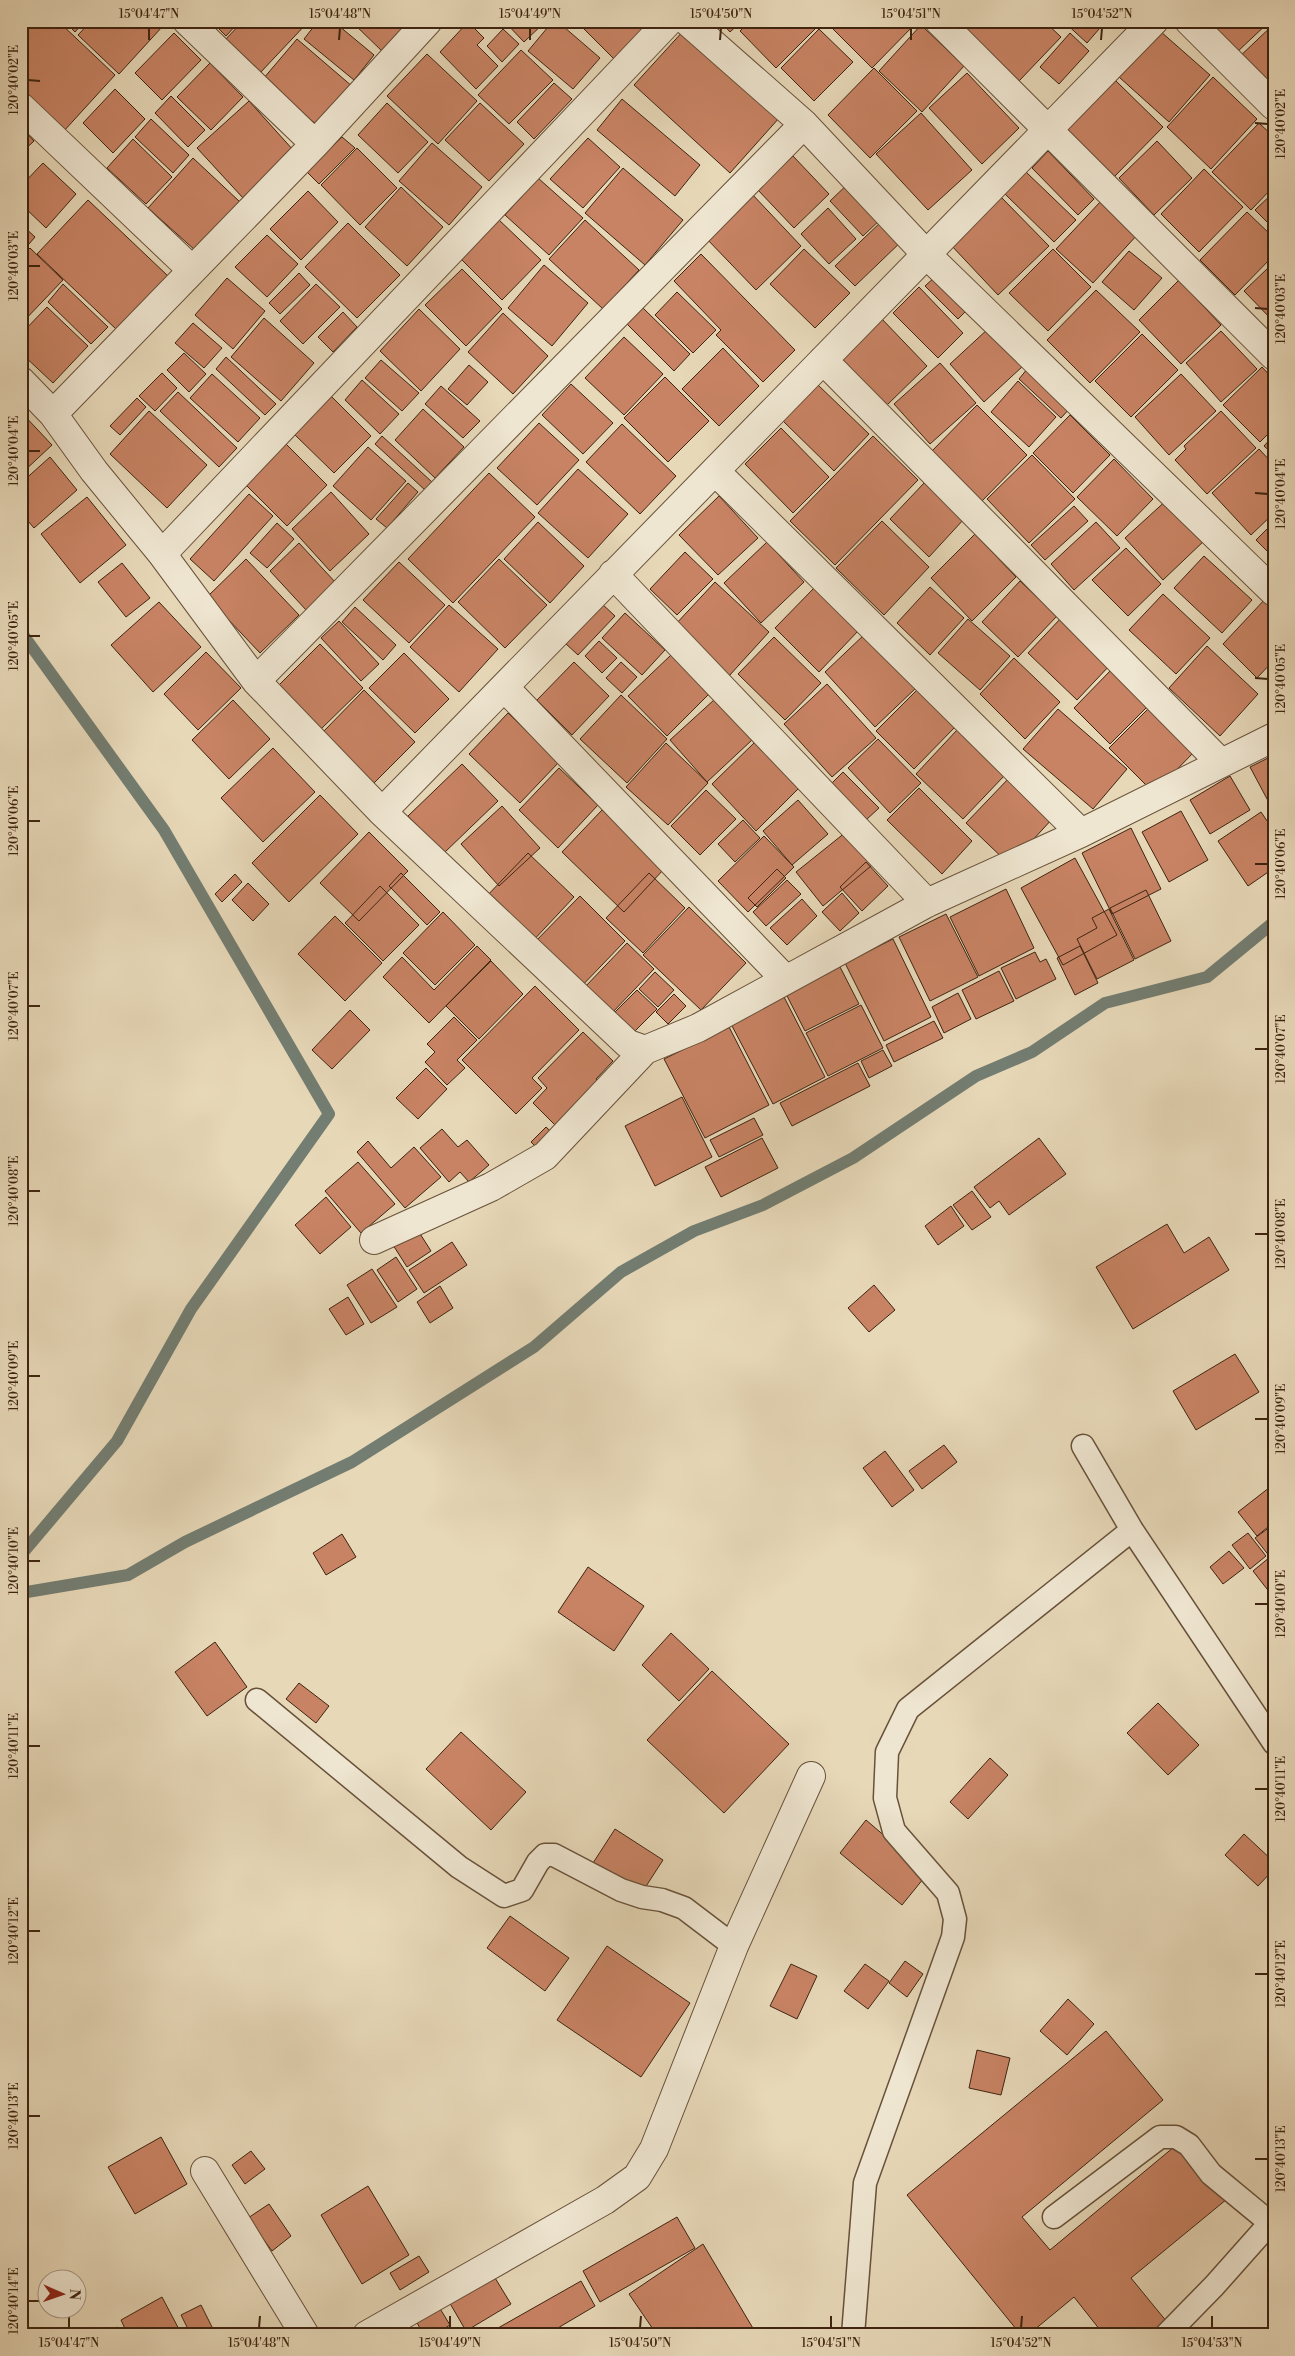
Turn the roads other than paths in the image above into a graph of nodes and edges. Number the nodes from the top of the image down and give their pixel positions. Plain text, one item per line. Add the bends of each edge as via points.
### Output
1 (187, 21) edge
2 (428, 21) edge
3 (668, 21) edge
4 (687, 21) edge
5 (939, 21) edge
6 (1154, 21) edge
7 (1188, 21) edge
8 (1274, 106) edge
9 (21, 107) edge
10 (804, 124) junction
11 (1047, 131) junction
12 (315, 144) junction
13 (926, 254) junction
14 (192, 269) junction
15 (1274, 356) edge
16 (823, 360) junction
17 (21, 381) edge
18 (53, 414) junction
19 (715, 471) junction
20 (162, 554) junction
21 (613, 574) junction
22 (1274, 592) edge
23 (256, 681) junction
24 (504, 687) junction
25 (1274, 737) edge
26 (1221, 763) junction
27 (382, 812) junction
28 (1081, 833) junction
29 (927, 903) junction
30 (785, 980) junction
31 (645, 1050) junction
32 (374, 1240) dead end
33 (1084, 1446) dead end
34 (1132, 1530) junction
35 (257, 1700) dead end
36 (1274, 1743) edge
37 (811, 1776) dead end
38 (734, 1946) junction
39 (205, 2171) dead end
40 (1054, 2217) dead end
41 (1272, 2224) edge
42 (305, 2335) edge
43 (367, 2335) edge
44 (853, 2335) edge
45 (1166, 2335) edge

1 - 12 street
2 - 12 street
3 - 20 street
4 - 10 street
5 - 11 street
6 - 11 street
7 - 8 street
9 - 14 street
10 - 13 street
10 - 23 street
11 - 13 street
11 - 15 street
12 - 14 street
13 - 16 street
13 - 22 street
14 - 18 street
16 - 19 street
16 - 26 street
17 - 18 street
18 - 20 street via 94,471
19 - 21 street
19 - 28 street
20 - 23 street
21 - 24 street
21 - 29 street
23 - 27 street
24 - 27 street
24 - 30 street
25 - 26 street
26 - 28 street
27 - 31 street via 628,1044
28 - 29 street
29 - 30 street
30 - 31 street via 698,1028
31 - 32 street via 545,1156 491,1187
33 - 34 lane
34 - 36 lane
34 - 44 lane via 908,1709 887,1752 885,1798 894,1831 948,1893 954,1919 952,1937 865,2183
35 - 38 lane via 459,1867 504,1896 522,1890 538,1862 545,1855 554,1855 621,1890 684,1908
37 - 38 street
38 - 43 street via 654,2149 637,2177 605,2200
39 - 42 street
40 - 41 lane via 1160,2137 1176,2137 1189,2145 1216,2179
41 - 45 lane

